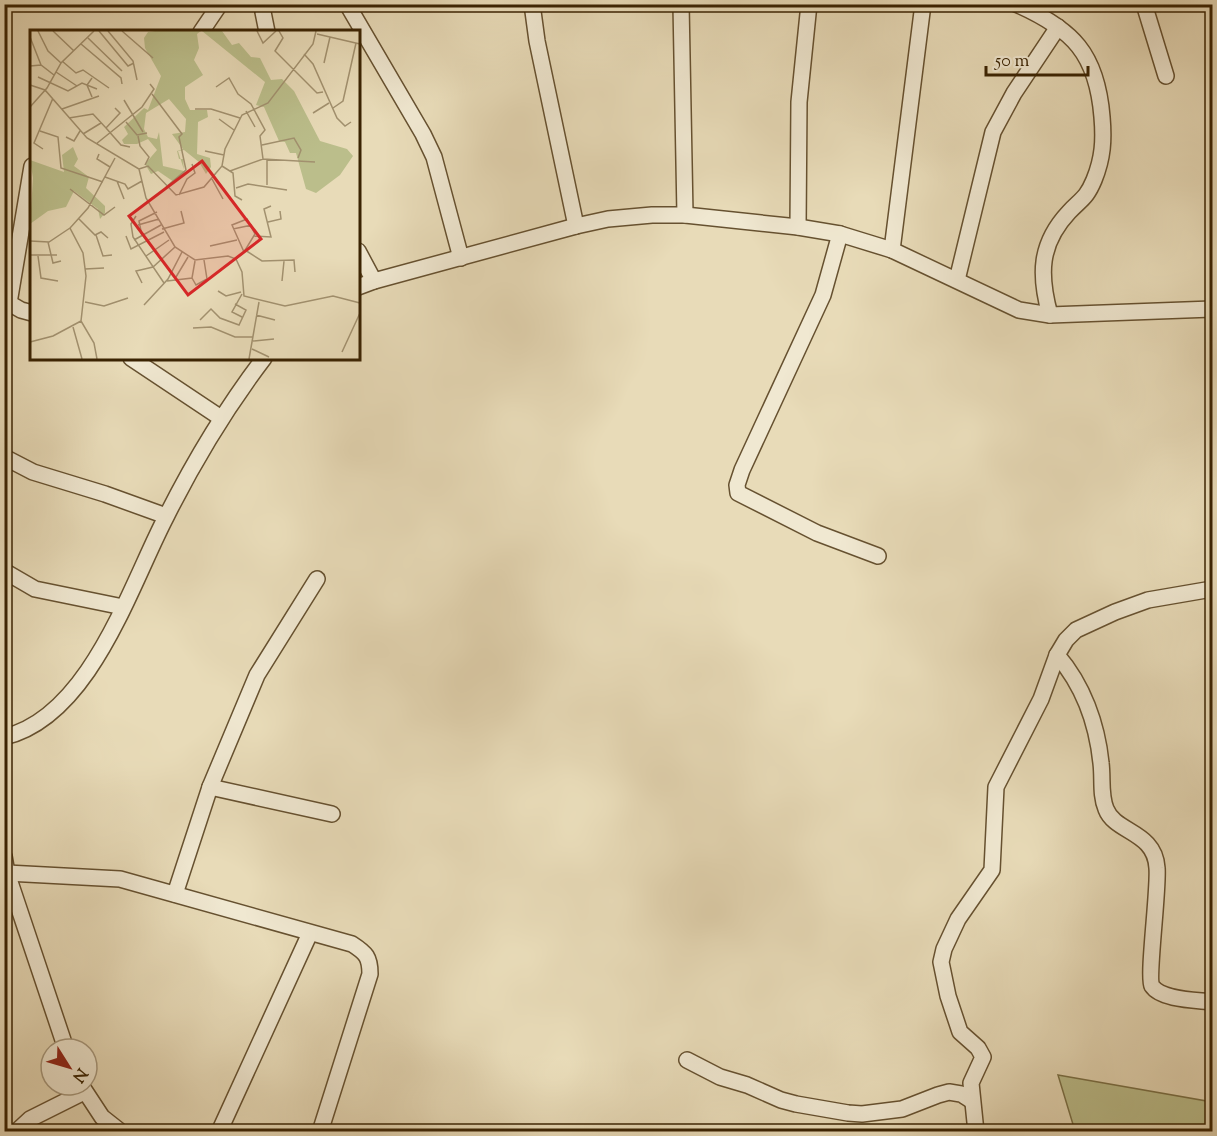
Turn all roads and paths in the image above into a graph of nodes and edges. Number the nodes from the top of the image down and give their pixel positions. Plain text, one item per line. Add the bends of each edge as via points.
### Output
1 (220, 4) edge
2 (347, 4) edge
3 (532, 4) edge
4 (681, 4) edge
5 (809, 4) edge
6 (923, 4) edge
7 (1016, 4) edge
8 (1144, 4) edge
9 (263, 12) dead end
10 (1058, 27) junction
11 (202, 30) edge
12 (267, 30) edge
13 (1166, 76) dead end
14 (30, 178) edge
15 (685, 215) junction
16 (576, 226) junction
17 (798, 227) junction
18 (840, 234) junction
19 (892, 250) junction
20 (360, 255) edge
21 (461, 258) junction
22 (957, 280) junction
23 (374, 281) junction
24 (360, 286) edge
25 (1212, 309) edge
26 (30, 312) edge
27 (1050, 315) junction
28 (134, 360) edge
29 (263, 360) edge
30 (221, 418) junction
31 (4, 457) edge
32 (166, 516) junction
33 (878, 556) dead end
34 (4, 571) edge
35 (317, 579) dead end
36 (1212, 590) edge
37 (123, 607) junction
38 (1057, 655) junction
39 (4, 737) edge
40 (210, 787) junction
41 (332, 814) dead end
42 (4, 856) edge
43 (7, 873) junction
44 (9, 894) edge
45 (175, 894) junction
46 (310, 933) junction
47 (1212, 1002) edge
48 (62, 1037) edge
49 (687, 1060) dead end
50 (68, 1097) edge
51 (88, 1097) edge
52 (972, 1101) junction
53 (16, 1131) edge
54 (121, 1131) edge
55 (219, 1131) edge
56 (320, 1131) edge
57 (976, 1131) edge

1 - 11 street
2 - 21 street via 434,157
3 - 16 street
4 - 15 street
5 - 17 street via 800,102
6 - 19 street
7 - 10 street
8 - 13 street
9 - 12 street
10 - 22 street via 993,132
10 - 27 street via 1080,46 1092,66 1100,98 1104,146 1089,190 1055,229 1042,267
14 - 26 street via 9,303
15 - 16 street via 608,219
15 - 17 street
16 - 21 street
17 - 18 street
18 - 19 street
18 - 33 street via 823,295 737,485 738,493 817,533
19 - 22 street
20 - 23 street
21 - 23 street
22 - 27 street via 1019,310
23 - 24 street
25 - 27 street
28 - 30 street
29 - 30 street
30 - 32 street
31 - 32 street via 33,472
32 - 37 street
34 - 37 street via 35,589
35 - 40 street via 256,675
36 - 38 street via 1148,600 1115,612 1076,630
37 - 39 street via 104,646 65,700 18,734
38 - 47 street via 1076,679 1092,718 1100,747 1106,810 1149,845 1155,856 1151,984 1161,994
38 - 52 street via 1041,699 996,787 992,870 958,920 941,962 960,1032 983,1057 971,1083
40 - 41 street
40 - 45 street
42 - 43 street
43 - 44 street
43 - 45 street via 120,879
44 - 48 street
45 - 46 street
46 - 55 street
46 - 56 street via 352,944 370,962 370,974
49 - 52 street via 781,1100 848,1113 902,1109 949,1092
50 - 53 street
51 - 54 street via 102,1117
52 - 57 street

